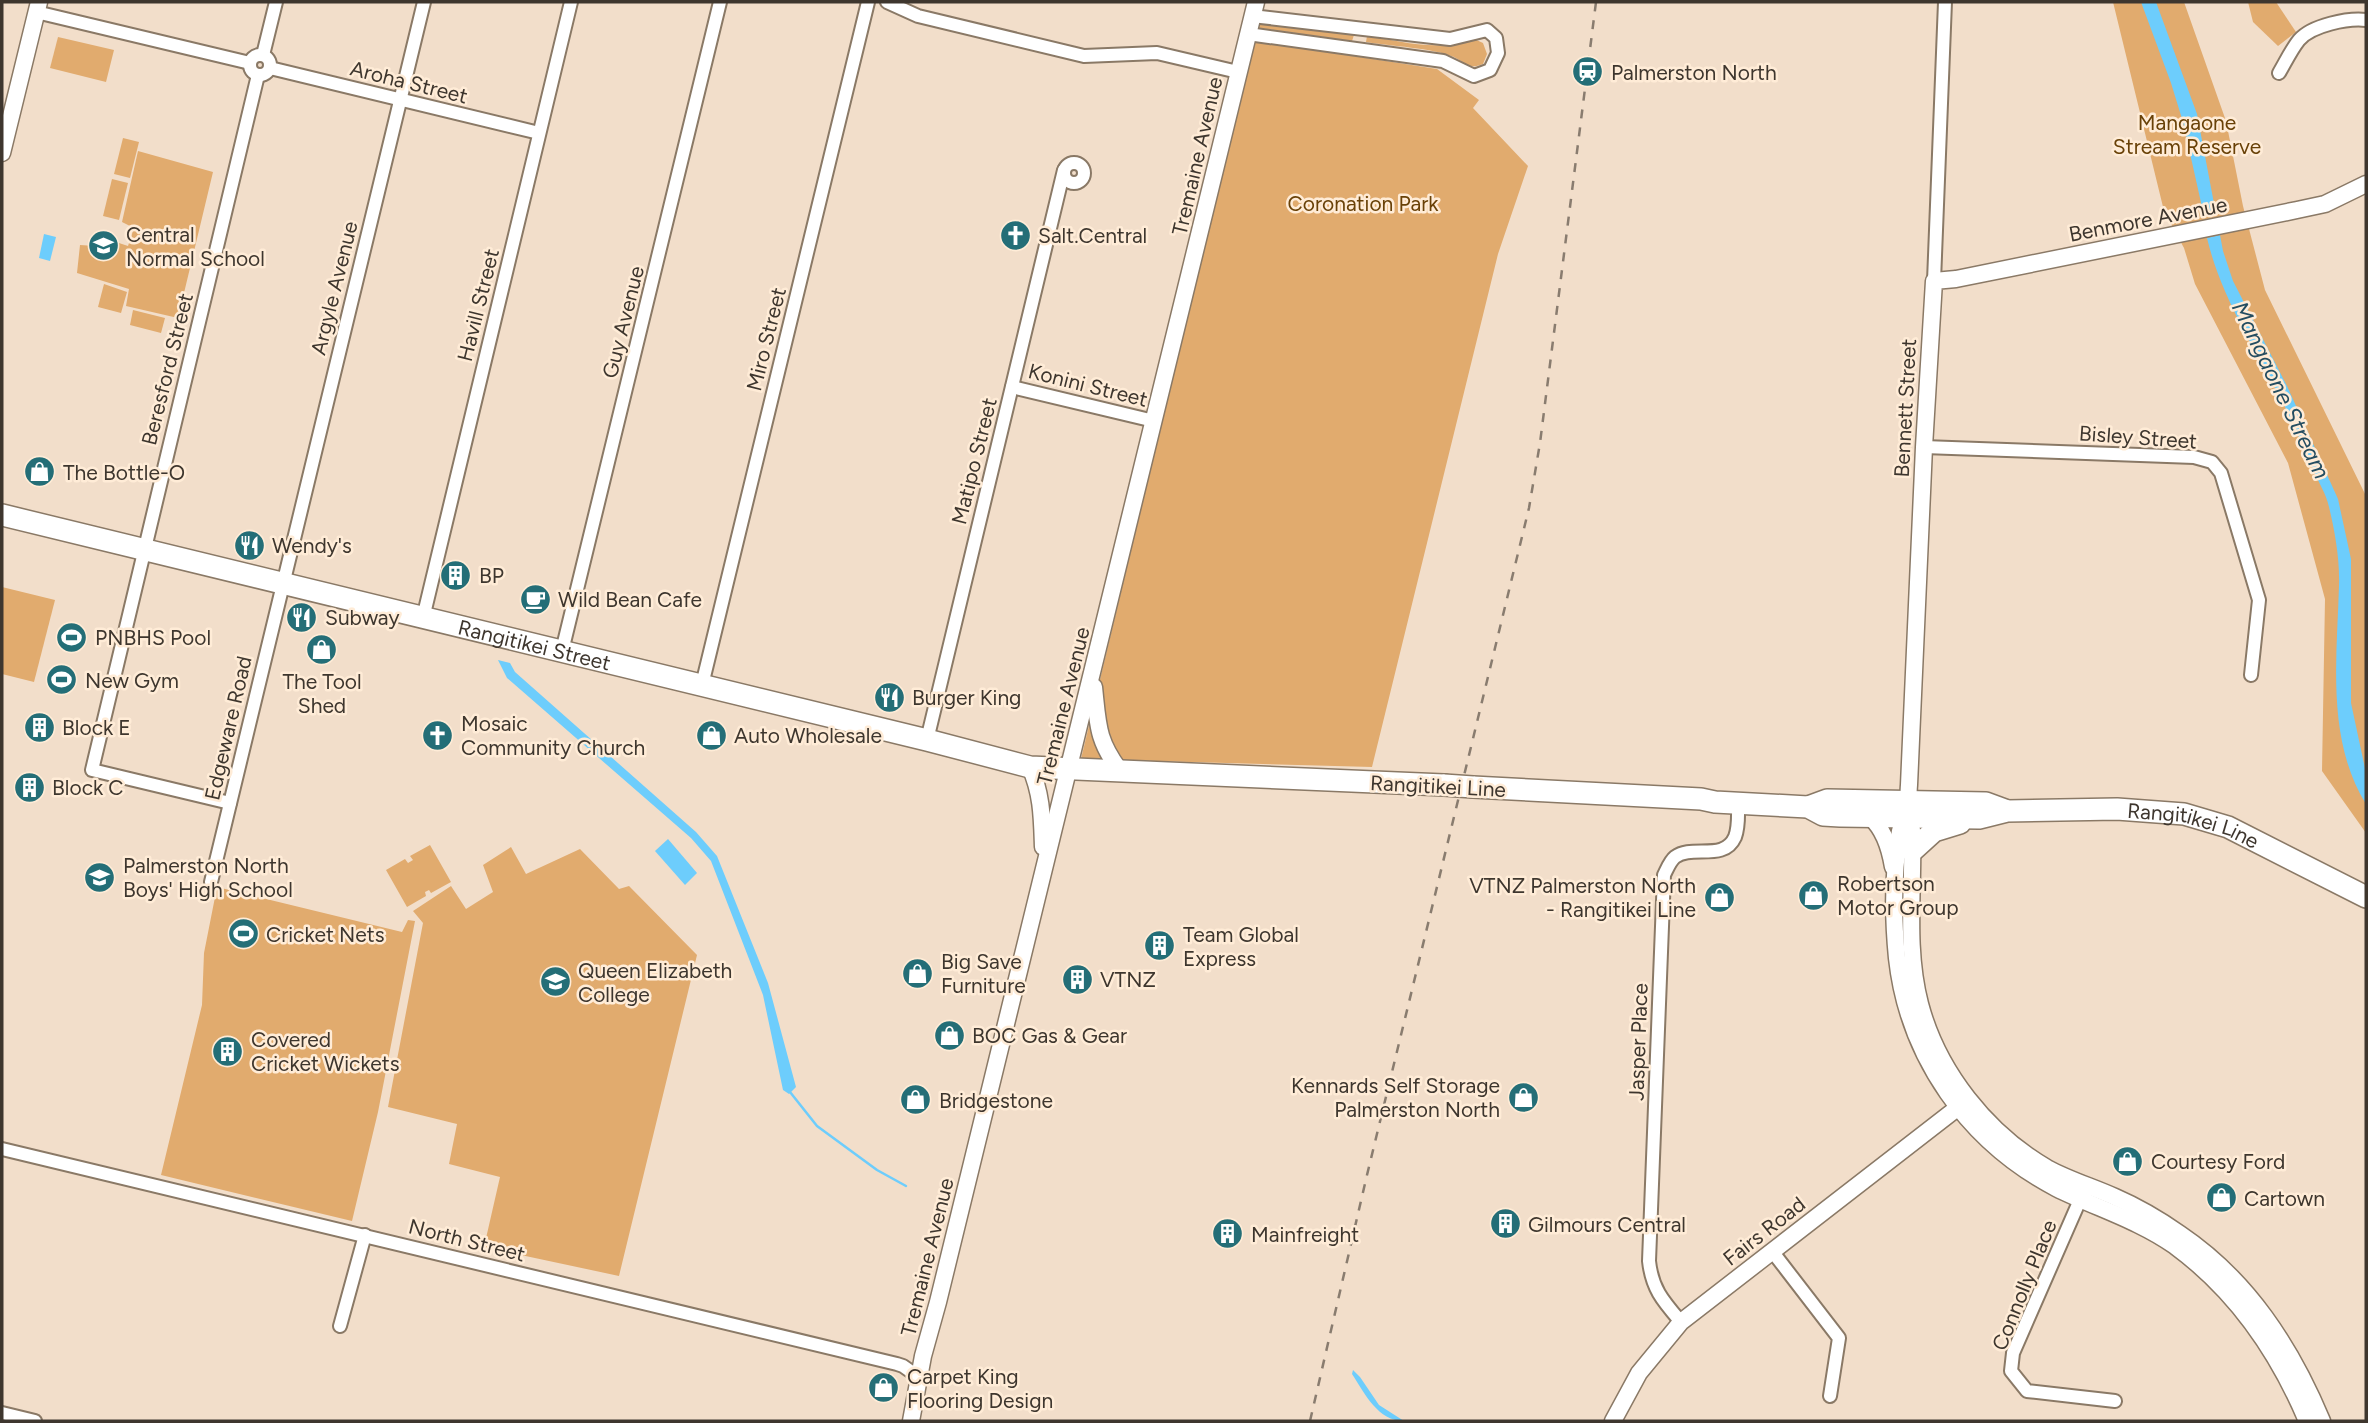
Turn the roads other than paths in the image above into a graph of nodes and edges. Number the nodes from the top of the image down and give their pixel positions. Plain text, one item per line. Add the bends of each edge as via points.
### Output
1 (276, 2) edge
2 (424, 2) edge
3 (571, 2) edge
4 (720, 2) edge
5 (868, 2) edge
6 (887, 2) edge
7 (1945, 2) edge
8 (37, 7) edge
9 (1254, 9) edge
10 (2366, 20) edge
11 (1248, 34) junction
12 (263, 55) junction
13 (250, 64) junction
14 (270, 68) junction
15 (1238, 72) junction
16 (2278, 74) dead end
17 (258, 75) junction
18 (399, 100) junction
19 (5, 123) edge
20 (539, 133) junction
21 (2, 153) edge
22 (1066, 176) dead end
23 (2366, 184) edge
24 (1934, 281) junction
25 (1012, 387) junction
26 (1154, 421) junction
27 (1924, 447) junction
28 (2, 515) edge
29 (143, 550) junction
30 (283, 583) junction
31 (423, 618) junction
32 (562, 651) junction
33 (1093, 674) junction
34 (2251, 675) dead end
35 (702, 685) junction
36 (927, 740) junction
37 (1030, 767) junction
38 (1068, 770) junction
39 (1121, 772) junction
40 (230, 803) junction
41 (1738, 804) junction
42 (1808, 807) junction
43 (1907, 809) junction
44 (2007, 811) junction
45 (1870, 817) junction
46 (1979, 818) junction
47 (1913, 851) junction
48 (1044, 867) junction
49 (211, 882) dead end
50 (1895, 890) junction
51 (2366, 897) edge
52 (1903, 929) junction
53 (1963, 1103) junction
54 (2, 1149) edge
55 (2083, 1192) junction
56 (365, 1235) junction
57 (1772, 1251) junction
58 (1681, 1322) junction
59 (340, 1326) dead end
60 (2271, 1336) junction
61 (920, 1378) junction
62 (1830, 1396) dead end
63 (2115, 1401) dead end
64 (2, 1413) edge
65 (35, 1421) edge
66 (911, 1421) edge
67 (1613, 1421) edge
68 (2307, 1421) edge
69 (2322, 1421) edge

1 - 12 street
2 - 18 street, Argyle Avenue
3 - 20 street, Havill Street
4 - 32 street, Guy Avenue
5 - 35 street, Miro Street
6 - 15 street via 918,16 1084,57 1157,53
7 - 24 street, Bennett Street
8 - 13 street
8 - 19 main road
9 - 11 main road, Tremaine Avenue
9 - 11 street via 1450,39 1487,30 1496,38 1498,54 1490,70 1474,75 1443,61
10 - 16 street via 2318,29 2300,38
11 - 15 main road, Tremaine Avenue
12 - 13 street via 256,55
12 - 14 street
13 - 17 street
14 - 17 street
14 - 18 street, Aroha Street
15 - 26 main road, Tremaine Avenue
17 - 29 street, Beresford Street
18 - 20 street, Aroha Street
18 - 30 street, Argyle Avenue
19 - 21 main road
20 - 31 street, Havill Street
22 - 25 street, Matipo Street via 1057,191
23 - 24 main road, Benmore Avenue via 2325,204
24 - 27 main road, Bennett Street
25 - 26 street, Konini Street
25 - 36 street, Matipo Street
26 - 33 main road, Tremaine Avenue
27 - 34 street, Bisley Street via 2194,457 2212,462 2221,473 2259,600
27 - 43 main road, Bennett Street
28 - 29 highway, Rangitikei Street
29 - 30 highway, Rangitikei Street
29 - 40 street, Beresford Street via 92,770
30 - 31 highway, Rangitikei Street
30 - 40 street, Edgeware Road
31 - 32 highway, Rangitikei Street
32 - 35 highway, Rangitikei Street
33 - 38 main road, Tremaine Avenue
33 - 39 main road via 1101,739
35 - 36 highway, Rangitikei Street
36 - 37 highway, Rangitikei Street
37 - 38 highway, Rangitikei Street
37 - 48 main road via 1042,802
38 - 39 highway, Rangitikei Line
38 - 48 main road, Tremaine Avenue
39 - 41 highway, Rangitikei Line, bridge via 1444,785
40 - 49 street, Edgeware Road
41 - 42 highway, Rangitikei Line
41 - 58 street, Jasper Place via 1731,843 1718,850 1680,854 1672,858 1664,876 1649,1261 1651,1278
42 - 43 highway, Rangitikei Line via 1827,800
42 - 45 highway, Rangitikei Line via 1824,814
43 - 44 highway, Rangitikei Line via 1986,803
43 - 45 highway, Rangitikei Line
43 - 46 highway, Rangitikei Line
43 - 47 main road
43 - 50 main road via 1900,832
44 - 46 highway, Rangitikei Line
44 - 51 highway, Rangitikei Line via 2152,810 2206,819
45 - 50 main road via 1893,862
46 - 47 highway via 1934,831
47 - 52 main road
48 - 61 main road, Tremaine Avenue
50 - 52 main road
52 - 53 main road via 1899,971 1910,1017 1932,1068
53 - 55 main road via 1980,1133 2012,1161 2036,1177
53 - 57 main road, Fairs Road
54 - 56 street, North Street
55 - 60 main road via 2137,1207 2199,1248 2252,1299
55 - 63 street, Connolly Place via 2013,1353 2011,1371 2027,1391
56 - 59 street
56 - 61 street, North Street via 897,1364
57 - 58 main road, Fairs Road
57 - 62 street via 1839,1338
58 - 67 main road, Fairs Road via 1639,1373
60 - 68 main road
60 - 69 main road via 2304,1380
61 - 66 main road, Tremaine Avenue
64 - 65 street

